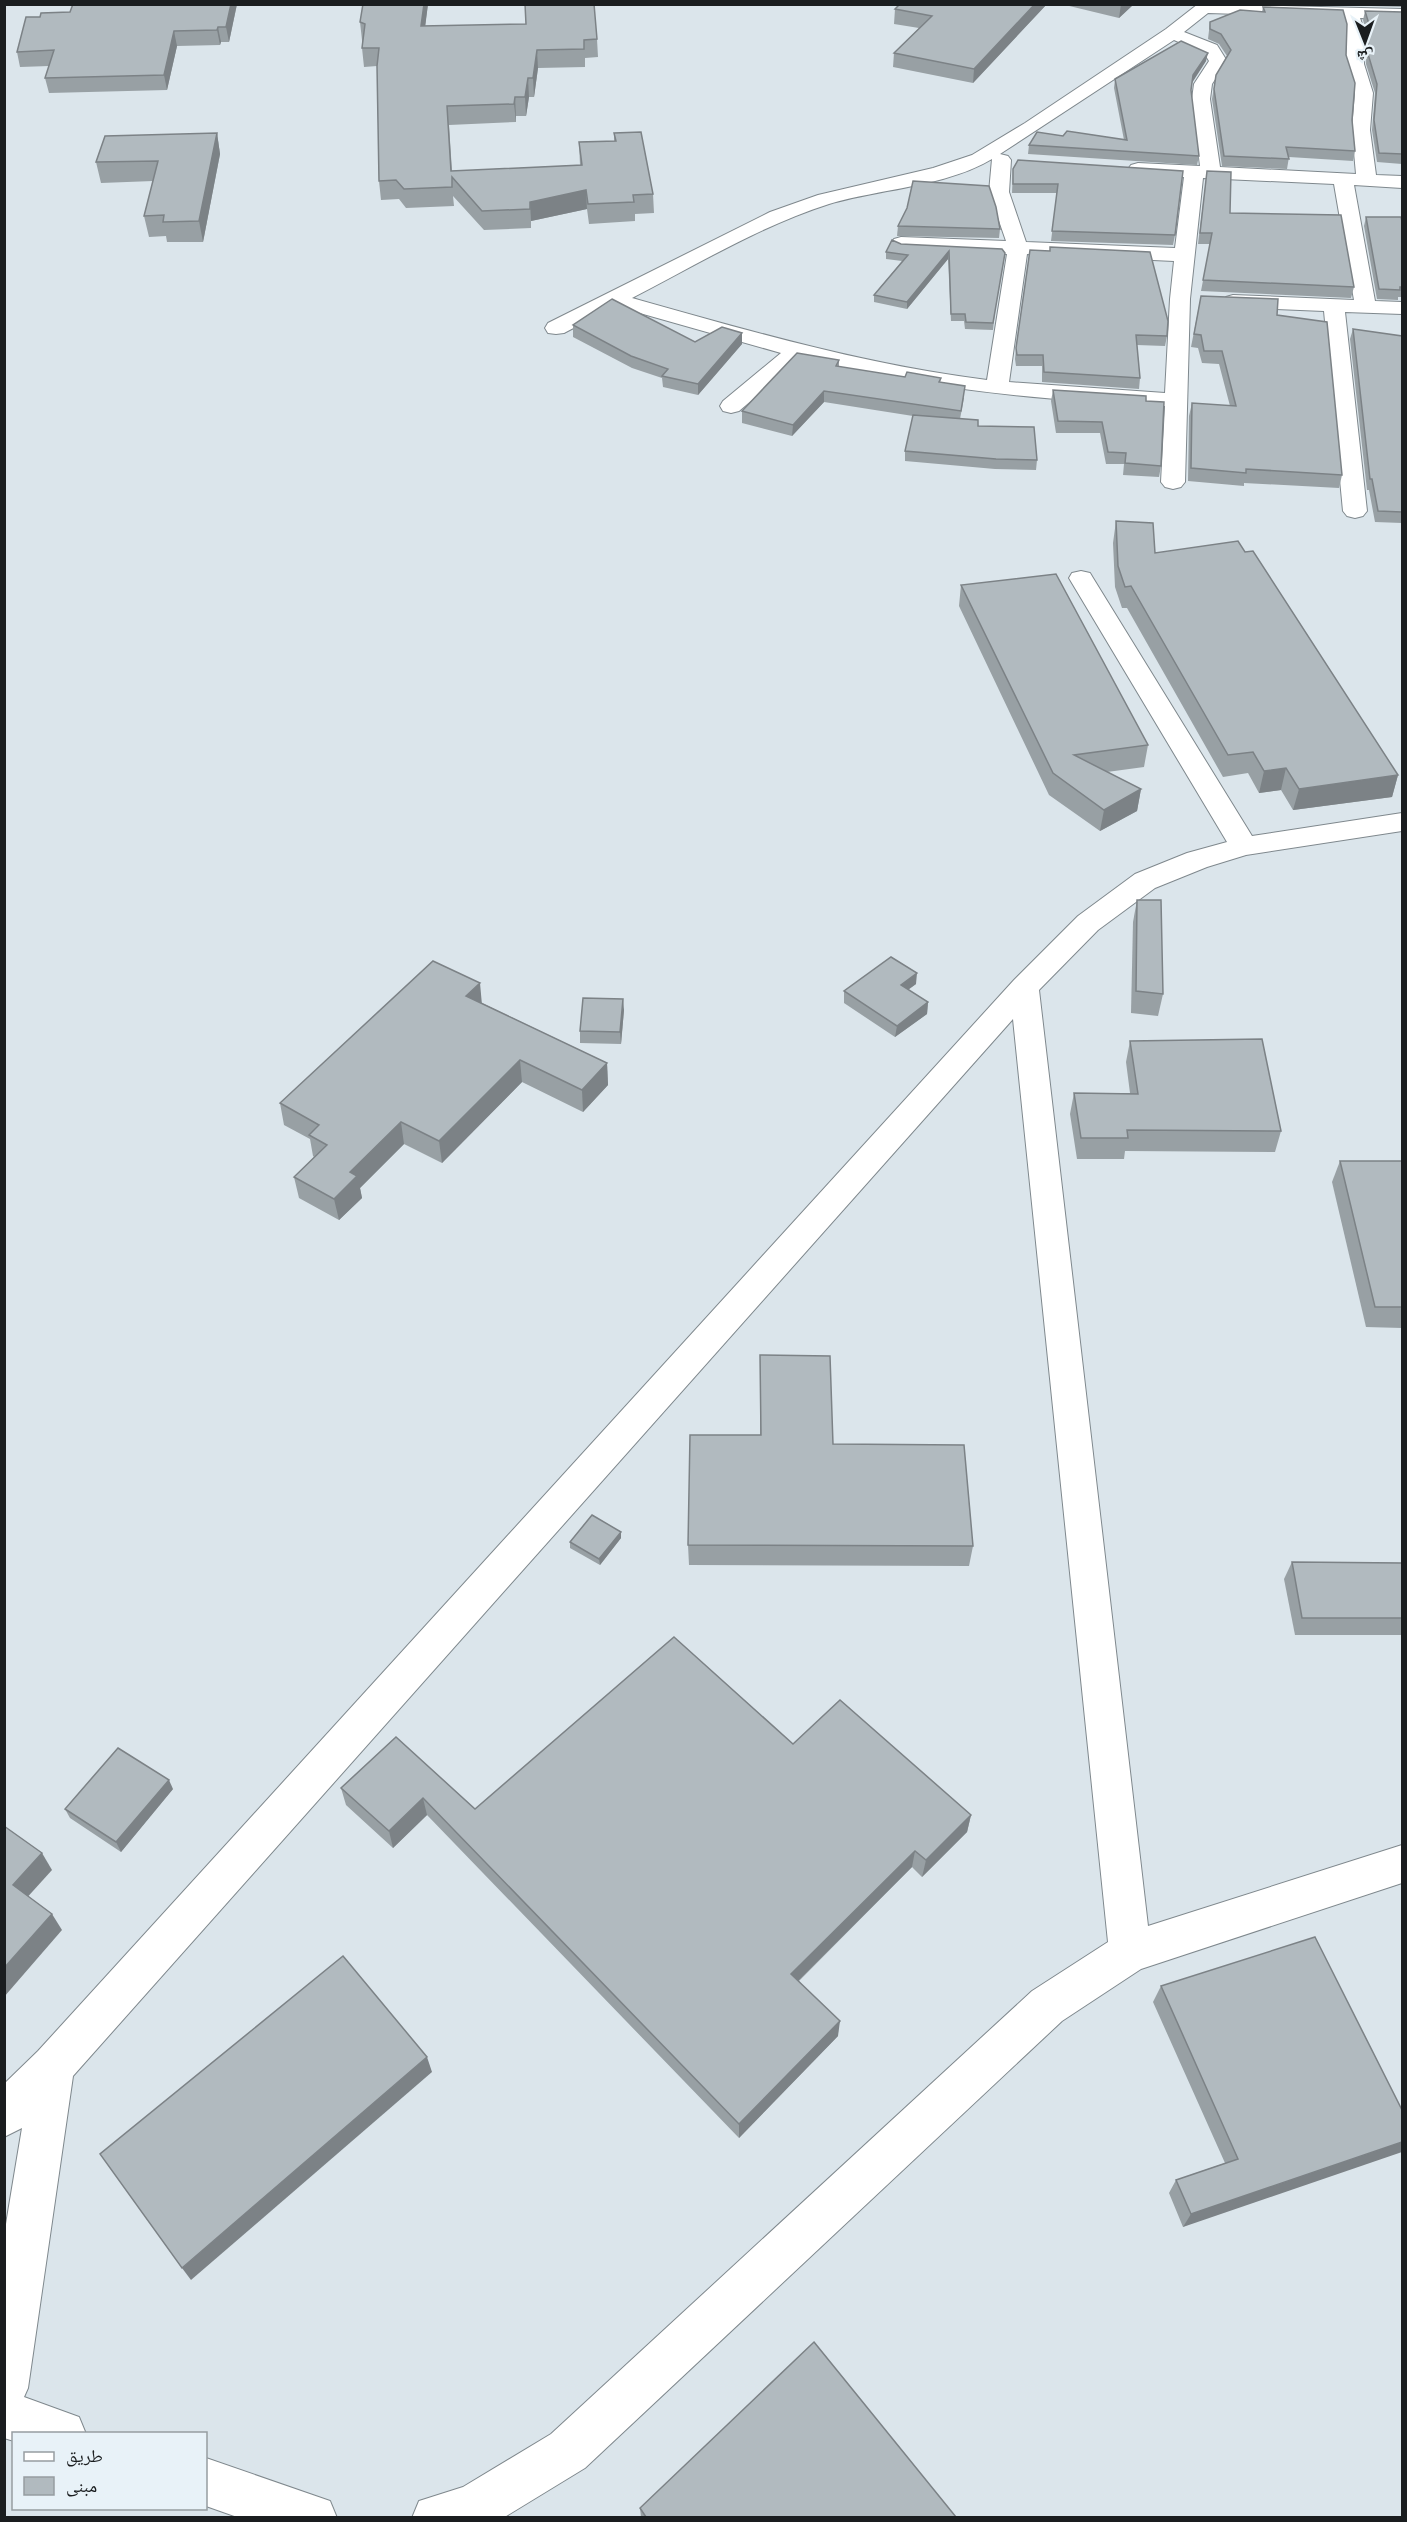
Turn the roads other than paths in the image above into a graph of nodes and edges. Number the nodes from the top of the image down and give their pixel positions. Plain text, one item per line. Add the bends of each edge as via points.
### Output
1 (1206, 6) edge
2 (1343, 10) edge
3 (1402, 14) edge
4 (1172, 33) junction
5 (979, 159) junction
6 (1001, 160) junction
7 (1024, 162) edge
8 (1114, 168) edge
9 (1203, 174) junction
10 (1343, 180) junction
11 (1367, 181) junction
12 (1402, 182) edge
13 (901, 243) edge
14 (1018, 247) junction
15 (1185, 255) junction
16 (613, 299) junction
17 (1180, 299) junction
18 (1334, 306) junction
19 (1366, 307) junction
20 (1402, 308) edge
21 (556, 328) dead end
22 (796, 351) junction
23 (997, 388) junction
24 (1176, 400) junction
25 (730, 406) dead end
26 (1173, 482) dead end
27 (1355, 511) dead end
28 (1081, 578) dead end
29 (1402, 822) edge
30 (1244, 846) junction
31 (1024, 987) junction
32 (1402, 1864) edge
33 (1130, 1952) junction
34 (52, 2066) junction
35 (4, 2115) edge
36 (4, 2388) edge
37 (4, 2414) edge
38 (59, 2432) edge
39 (207, 2482) edge
40 (313, 2517) edge
41 (436, 2517) edge

1 - 2 street
1 - 4 street
2 - 3 street
2 - 11 street via 1356,33 1355,64 1364,93 1361,130
4 - 5 street
4 - 9 street via 1211,50 1218,61 1203,84 1201,99
5 - 6 street
5 - 16 street via 939,173 825,199 777,216
6 - 7 street
6 - 14 street via 999,192
8 - 9 street
9 - 10 street
9 - 15 street
10 - 11 street
10 - 19 street
11 - 12 street
13 - 14 street
14 - 15 street
14 - 23 street
15 - 17 street
16 - 21 street
16 - 22 street
17 - 18 street
17 - 24 street
18 - 19 street
18 - 27 street
19 - 20 street
22 - 23 street via 882,371
22 - 25 street
23 - 24 street
24 - 26 street
28 - 30 street
29 - 30 street
30 - 31 street via 1145,881 1088,923
31 - 33 street
31 - 34 street
32 - 33 street
33 - 41 street via 1047,2006 568,2451 472,2509
34 - 35 street
34 - 36 street
37 - 38 street
39 - 40 street

